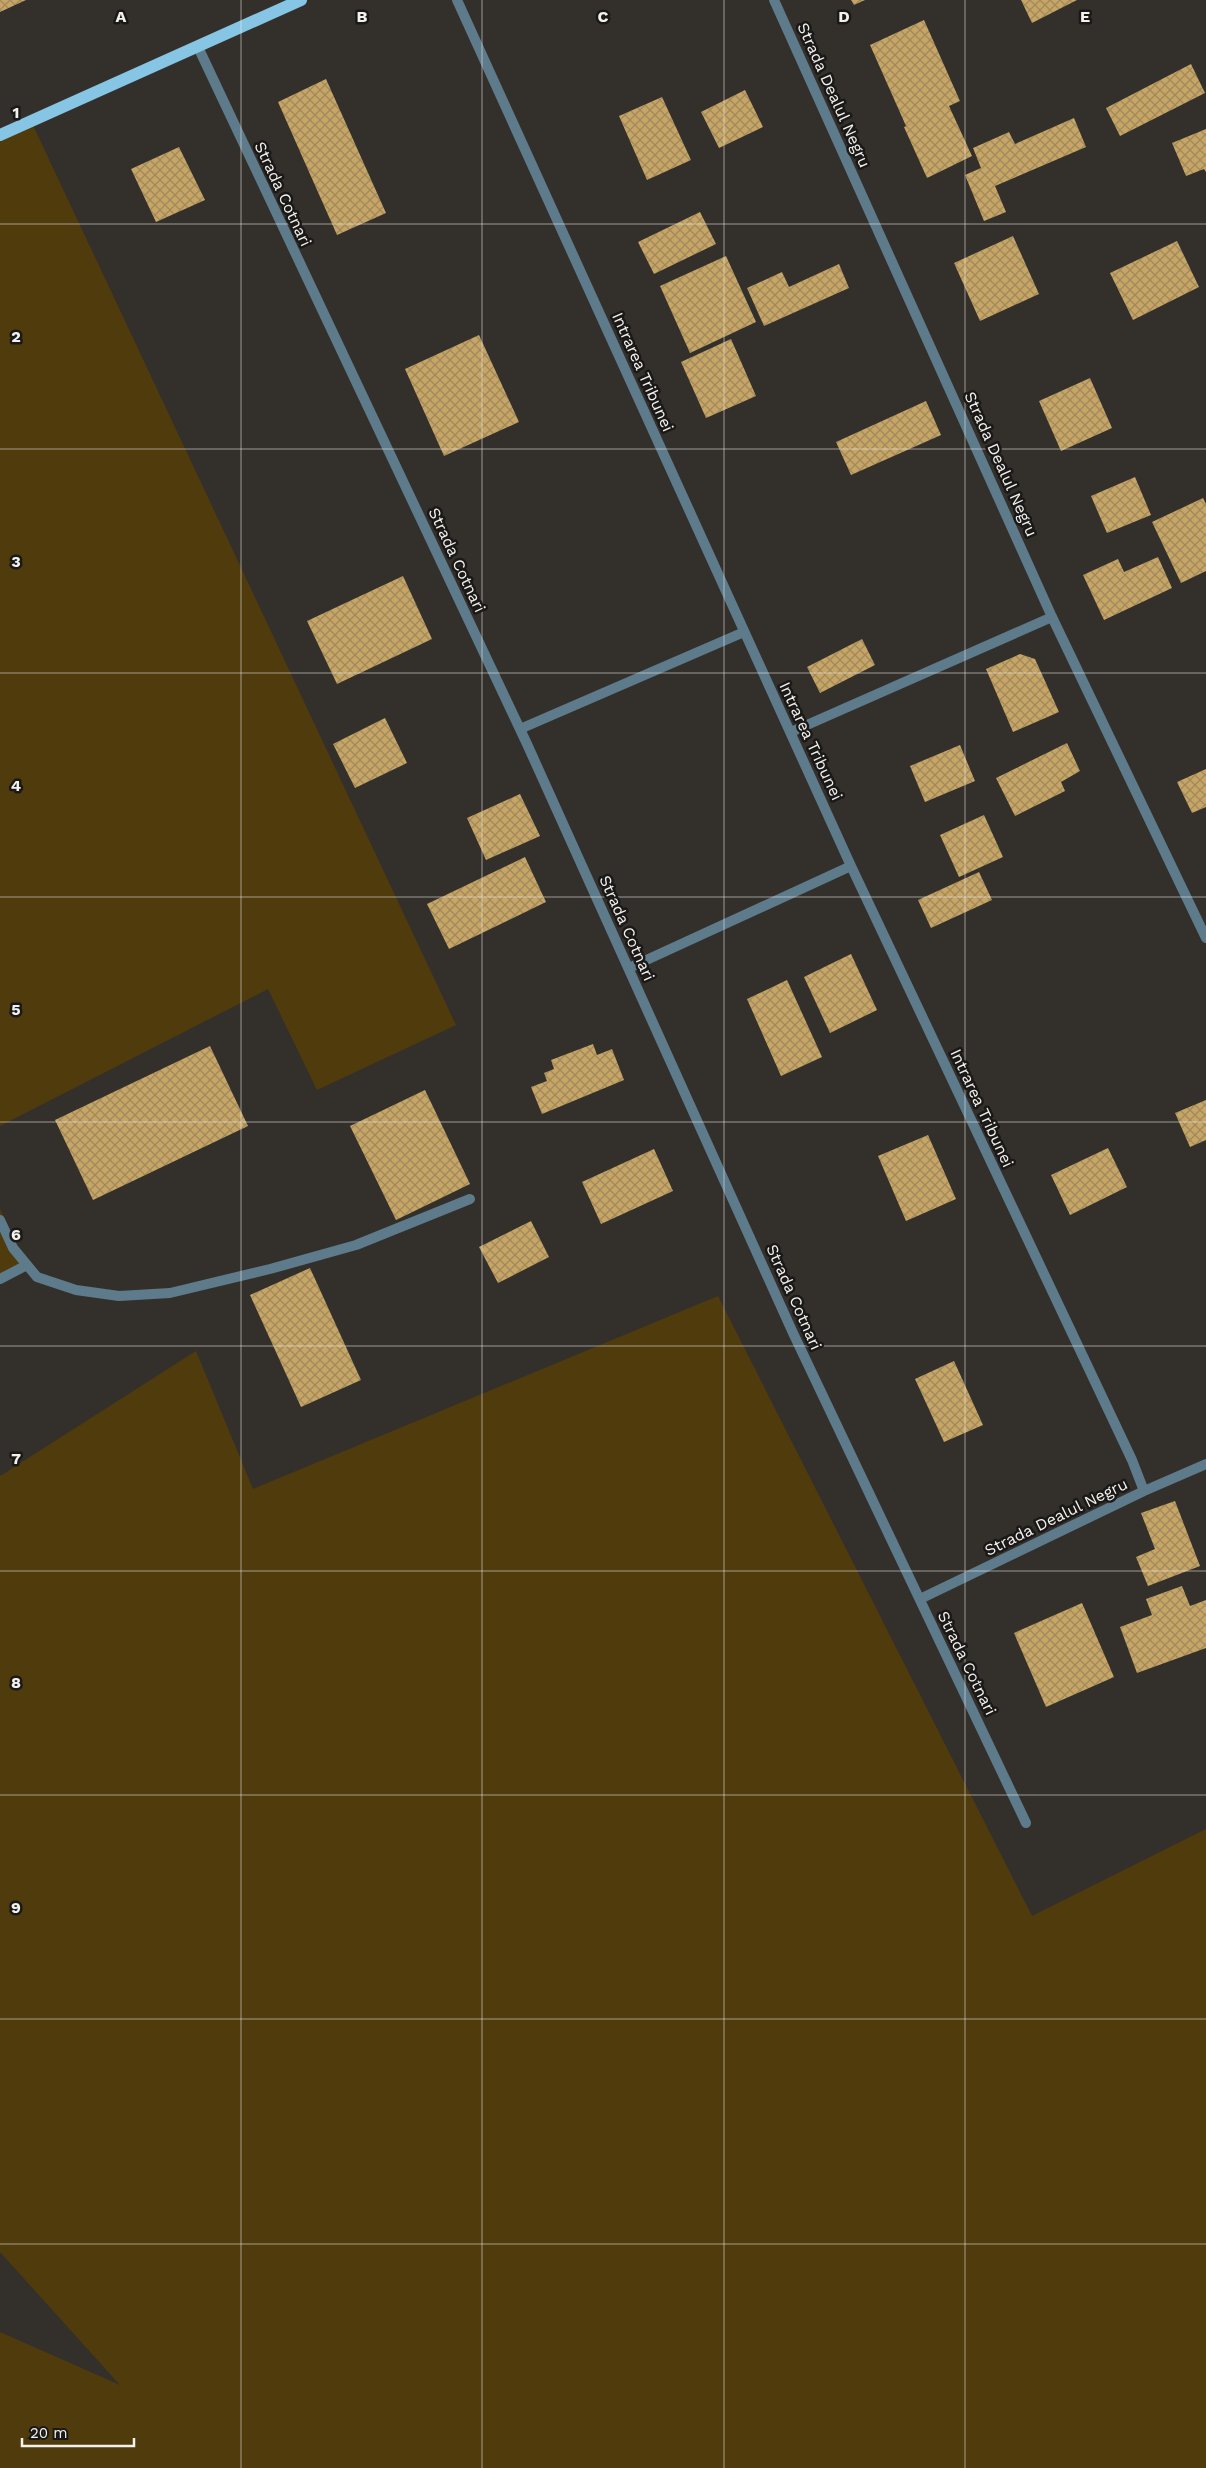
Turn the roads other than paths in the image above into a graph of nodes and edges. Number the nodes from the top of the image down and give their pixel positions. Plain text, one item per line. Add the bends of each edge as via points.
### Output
1 (301, 0) edge
2 (457, 0) edge
3 (774, 0) edge
4 (198, 47) junction
5 (0, 134) edge
6 (1052, 618) junction
7 (744, 632) junction
8 (520, 729) junction
9 (791, 732) junction
10 (851, 866) junction
11 (1206, 938) edge
12 (628, 968) junction
13 (470, 1198) dead end
14 (0, 1220) edge
15 (27, 1265) junction
16 (0, 1279) edge
17 (1206, 1464) edge
18 (1144, 1491) junction
19 (920, 1599) junction
20 (1026, 1822) dead end

1 - 4 main road
2 - 7 street, Intrarea Tribunei
3 - 6 street, Strada Dealul Negru
4 - 5 main road
4 - 8 street, Strada Cotnari
6 - 9 street
6 - 11 street, Strada Dealul Negru
7 - 8 street
7 - 9 street, Intrarea Tribunei
8 - 12 street, Strada Cotnari
9 - 10 street, Intrarea Tribunei
10 - 12 street
10 - 18 street, Intrarea Tribunei
12 - 19 street, Strada Cotnari via 793,1333
13 - 15 street via 356,1245 170,1292 119,1296 76,1290 37,1277
14 - 15 street via 13,1248
15 - 16 street
17 - 18 street, Strada Dealul Negru
18 - 19 street, Strada Dealul Negru
19 - 20 street, Strada Cotnari

